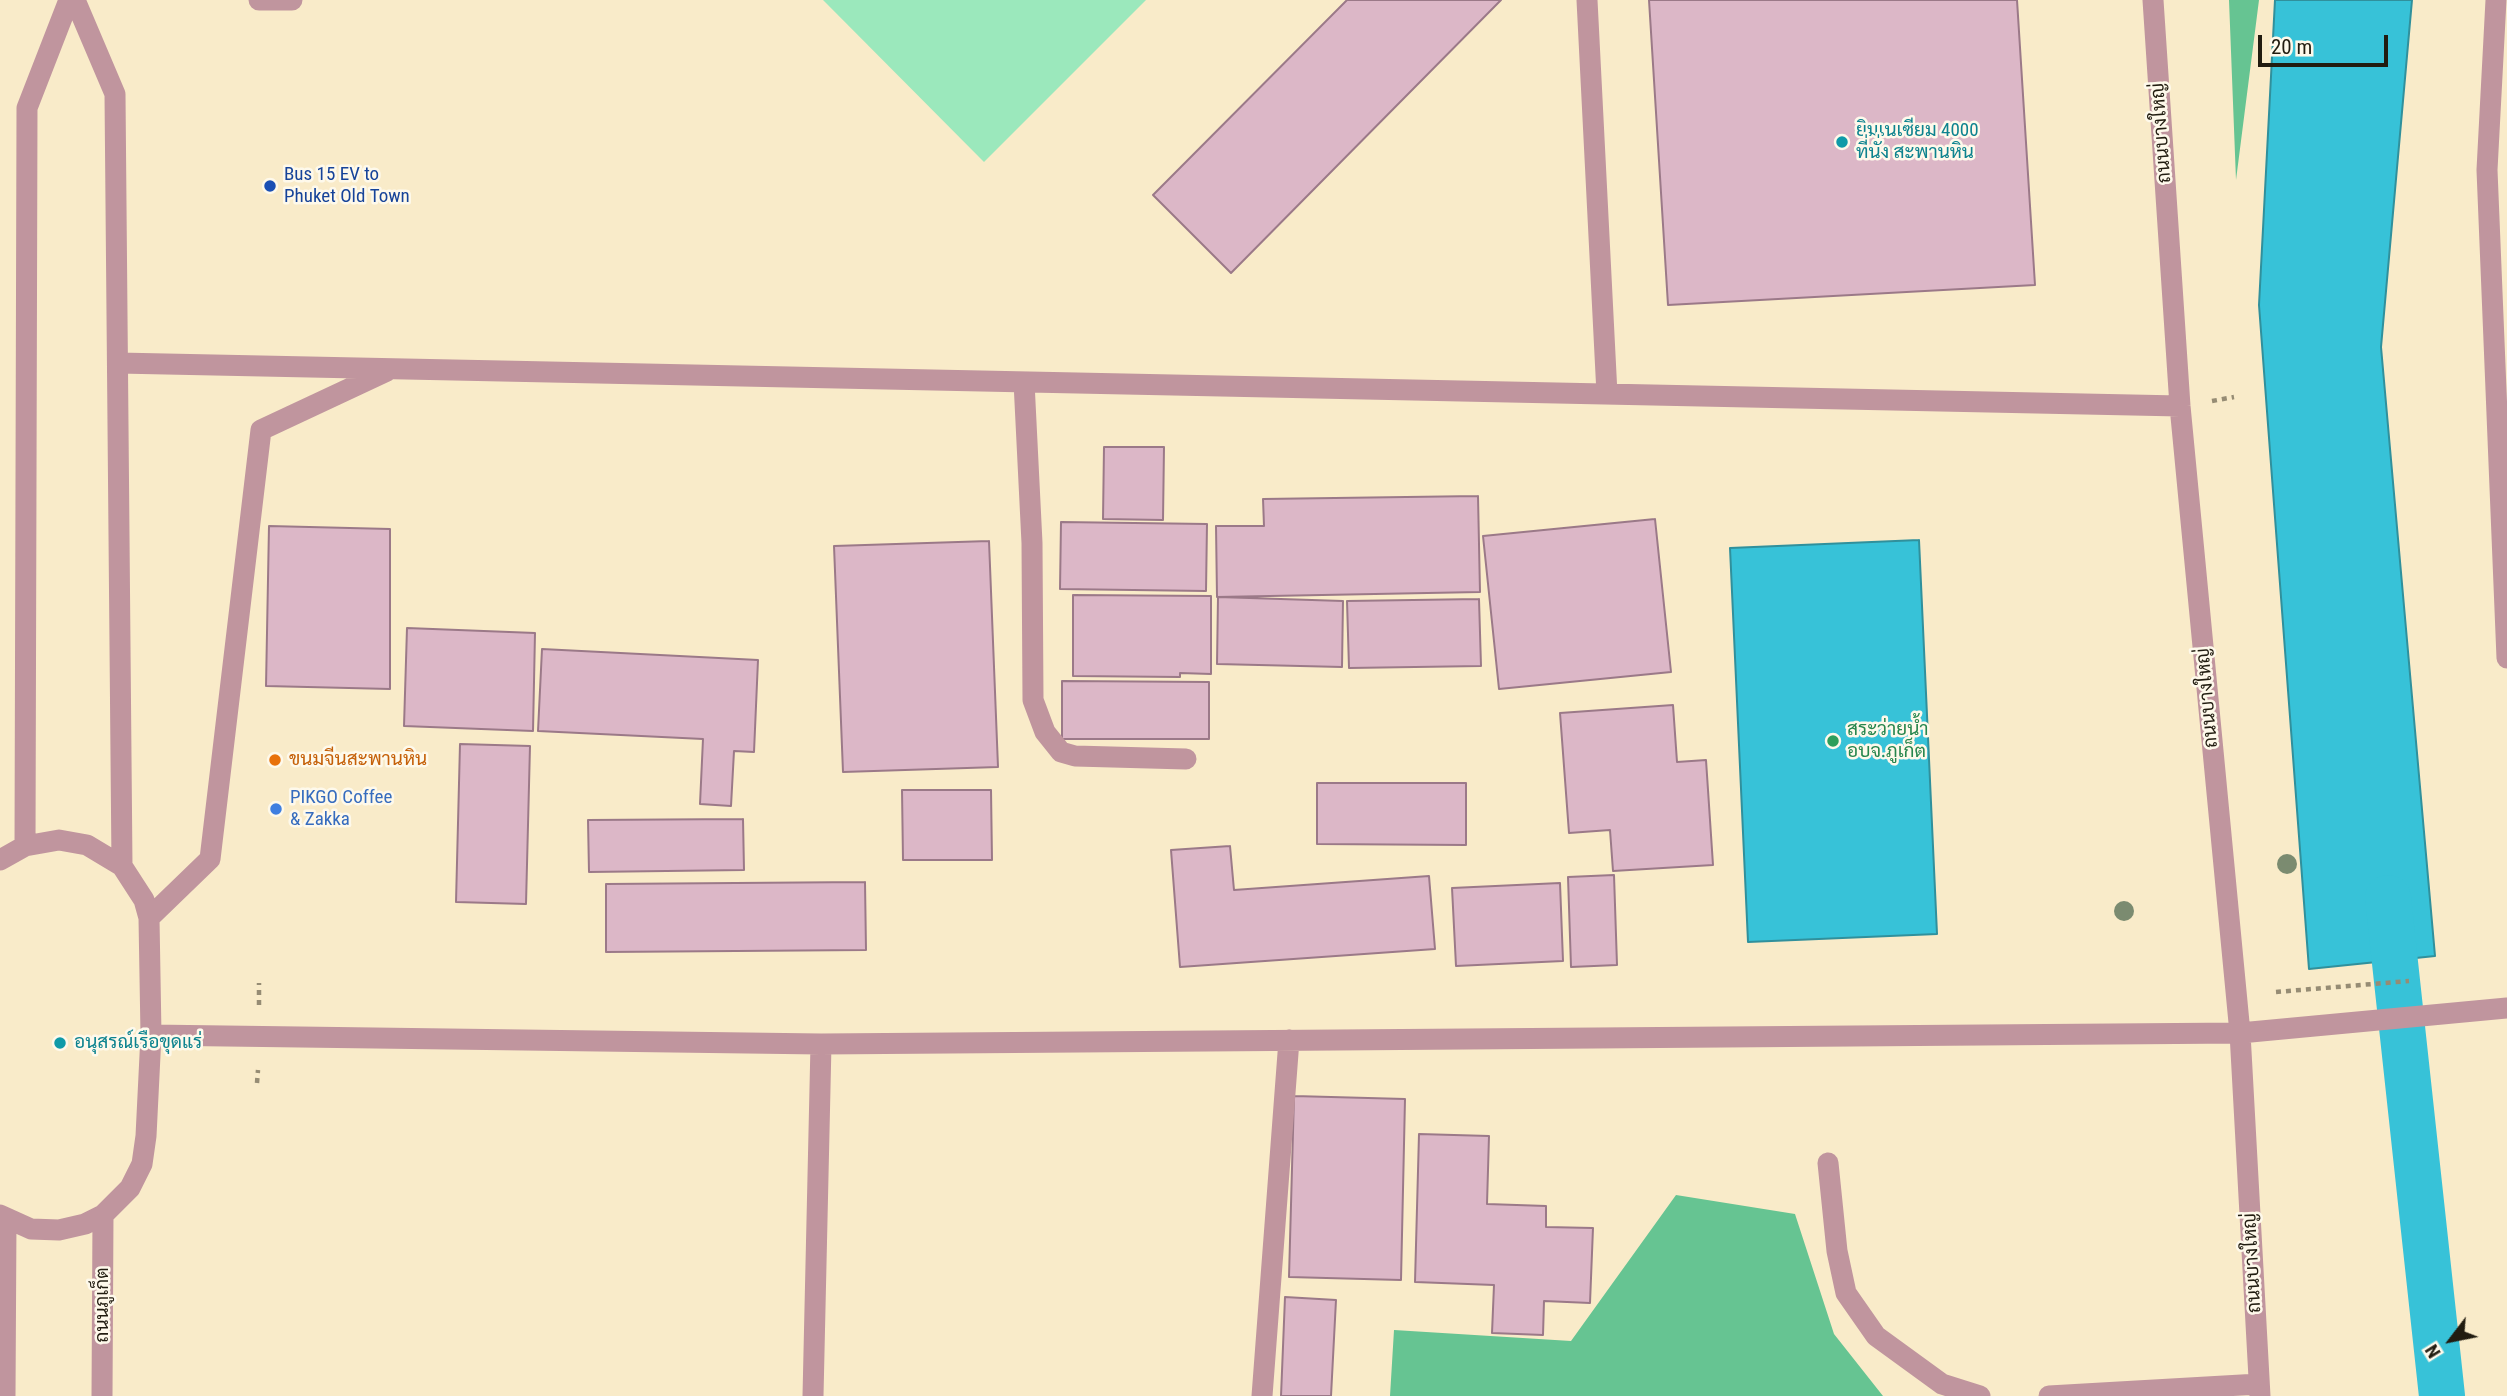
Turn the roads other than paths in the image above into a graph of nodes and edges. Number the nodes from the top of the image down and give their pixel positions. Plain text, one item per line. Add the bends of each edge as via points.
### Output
1 (69, 0) edge
2 (75, 0) edge
3 (259, 0) edge
4 (292, 0) edge
5 (1587, 0) edge
6 (2153, 0) edge
7 (2496, 0) edge
8 (2497, 170) edge
9 (118, 363) junction
10 (392, 369) junction
11 (1024, 382) junction
12 (1607, 394) junction
13 (2180, 406) junction
14 (2507, 657) edge
15 (1186, 759) dead end
16 (25, 846) junction
17 (0, 860) edge
18 (122, 866) junction
19 (149, 918) junction
20 (2507, 1008) edge
21 (2240, 1033) junction
22 (151, 1035) junction
23 (1289, 1041) junction
24 (821, 1044) junction
25 (1828, 1163) dead end
26 (103, 1215) junction
27 (3, 1218) edge
28 (2260, 1390) edge
29 (5, 1396) edge
30 (102, 1396) edge
31 (813, 1396) edge
32 (1262, 1396) edge
33 (1980, 1396) edge
34 (2049, 1396) edge

1 - 16 street via 27,108
2 - 9 street via 116,94
3 - 4 street
5 - 12 street
6 - 13 street, ถนนบางใหญ่
7 - 8 street
8 - 14 street
9 - 10 street
9 - 18 street
10 - 11 street
10 - 19 street via 261,430 210,859
11 - 12 street
11 - 15 street via 1033,700 1045,732 1061,752 1075,756
12 - 13 street
13 - 21 street, ถนนบางใหญ่
16 - 17 street
16 - 18 street via 59,840 87,845
18 - 19 street via 144,900
19 - 22 street
20 - 21 street
21 - 23 street
21 - 28 street, ถนนบางใหญ่
22 - 24 street
22 - 26 street via 142,1164 130,1188
23 - 24 street
23 - 32 street
24 - 31 street
25 - 33 street via 1846,1293 1876,1336 1942,1384
26 - 27 street via 60,1230 31,1229
26 - 30 street, ถนนภูเก็ต
27 - 29 street
28 - 34 street

